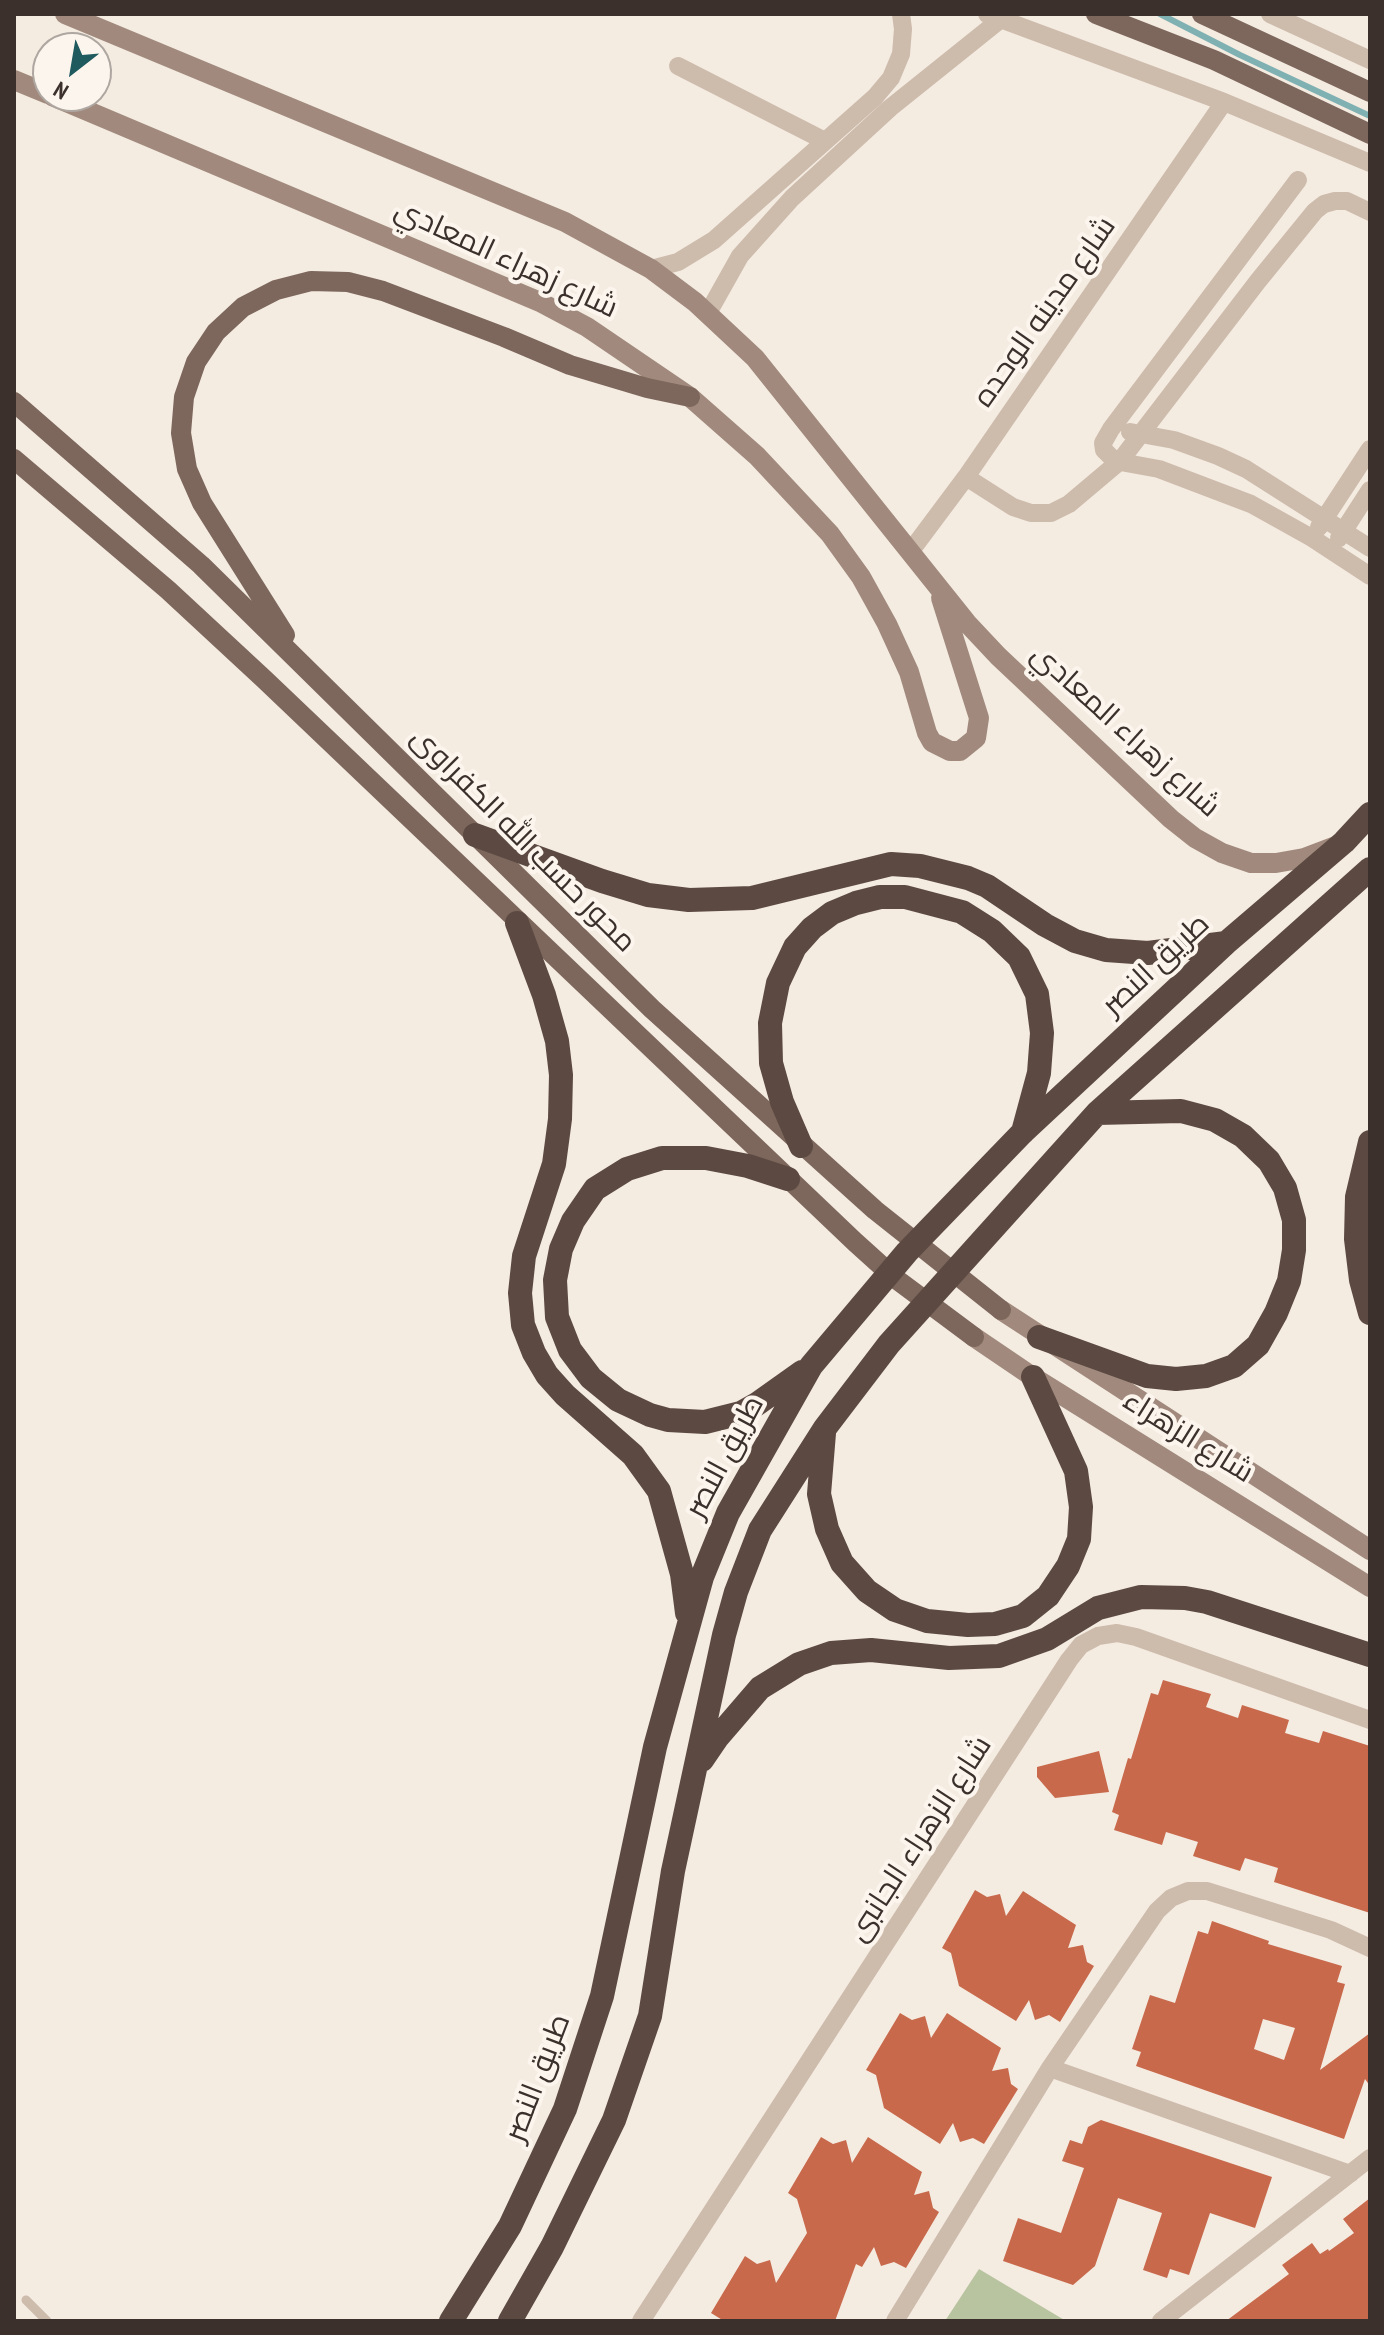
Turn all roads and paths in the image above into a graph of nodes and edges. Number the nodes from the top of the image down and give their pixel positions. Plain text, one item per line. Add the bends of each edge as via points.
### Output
1 (65, 14) edge
2 (901, 14) edge
3 (1096, 14) edge
4 (1202, 14) edge
5 (1270, 14) edge
6 (1316, 14) edge
7 (994, 17) edge
8 (1304, 29) junction
9 (1370, 60) edge
10 (678, 66) dead end
11 (1370, 92) edge
12 (1224, 102) junction
13 (90, 112) edge
14 (1370, 134) edge
15 (823, 140) junction
16 (1370, 163) edge
17 (1298, 180) dead end
18 (1370, 212) edge
19 (1236, 262) junction
20 (651, 269) junction
21 (1258, 281) junction
22 (708, 313) junction
23 (690, 397) junction
24 (14, 402) edge
25 (1111, 429) junction
26 (1140, 433) junction
27 (1370, 449) edge
28 (14, 459) edge
29 (1120, 461) junction
30 (966, 477) junction
31 (1370, 490) edge
32 (1325, 518) junction
33 (1344, 531) junction
34 (1312, 538) junction
35 (1370, 548) edge
36 (1331, 551) junction
37 (910, 552) junction
38 (1370, 576) edge
39 (938, 589) junction
40 (302, 662) junction
41 (1370, 814) edge
42 (475, 835) junction
43 (1344, 842) junction
44 (1370, 869) edge
45 (517, 923) junction
46 (1226, 943) junction
47 (1097, 1113) junction
48 (1023, 1132) junction
49 (1370, 1142) edge
50 (801, 1146) junction
51 (788, 1179) junction
52 (1001, 1310) joint
53 (1370, 1313) edge
54 (974, 1337) joint
55 (1039, 1337) junction
56 (811, 1366) junction
57 (1033, 1377) junction
58 (825, 1428) junction
59 (1370, 1550) edge
60 (1370, 1587) edge
61 (688, 1621) junction
62 (1370, 1655) edge
63 (1370, 1720) edge
64 (696, 1769) junction
65 (1370, 1948) edge
66 (1050, 2068) junction
67 (1370, 2158) edge
68 (1350, 2174) junction
69 (26, 2300) dead end
70 (646, 2319) edge
71 (47, 2321) edge
72 (451, 2321) edge
73 (510, 2321) edge
74 (895, 2321) edge
75 (1161, 2321) edge

1 - 20 main road, شارع زهراء المعادي via 565,222
2 - 15 street via 901,54 891,78
3 - 14 main road via 1214,60
4 - 11 main road
5 - 8 street
6 - 8 street
7 - 12 street
7 - 22 street via 792,198 740,256
8 - 9 street
10 - 15 street
12 - 16 street
12 - 30 street, شارع مدينه الوحده
13 - 23 main road, شارع زهراء المعادي via 540,302 599,334
15 - 20 street via 706,246
17 - 19 street
18 - 21 street via 1347,201 1324,204
19 - 21 street
19 - 25 street
20 - 22 main road, شارع زهراء المعادي
21 - 26 street
22 - 37 main road, شارع زهراء المعادي via 783,390
23 - 39 main road, شارع زهراء المعادي via 757,456 830,534 887,624 932,742 960,751 976,738 979,718
23 - 40 main road via 570,365 348,282 311,281 276,290 243,307 216,332 196,362 184,397 181,433 187,469 202,503
24 - 40 main road, محور حسب الله الكفراوى via 201,565
25 - 26 street
25 - 29 street via 1104,450
26 - 29 street
26 - 32 street via 1218,456
27 - 32 street
28 - 45 main road, محور حسب الله الكفراوى via 168,590
29 - 30 street via 1069,504 1041,514 1013,507
29 - 34 street via 1214,488
30 - 37 street, شارع مدينه الوحده
31 - 33 street
32 - 33 street
32 - 34 street
33 - 35 street
33 - 36 street
34 - 36 street
36 - 38 street
37 - 39 main road, شارع زهراء المعادي
39 - 43 main road, شارع زهراء المعادي via 998,656 1195,838 1251,863 1304,858
40 - 42 main road, محور حسب الله الكفراوى
41 - 43 highway, طريق النصر
42 - 46 highway via 648,895 752,898 891,864 920,866 977,882 1075,941 1106,950 1148,953
42 - 50 main road, محور حسب الله الكفراوى
43 - 46 highway, طريق النصر
44 - 47 highway
45 - 51 main road, محور حسب الله الكفراوى
45 - 61 highway via 557,1041 561,1075 554,1164 524,1256 523,1325 547,1375 633,1455 659,1491 682,1574
46 - 48 highway, طريق النصر
47 - 55 highway via 1181,1111 1215,1120 1243,1136 1269,1161 1285,1188 1294,1220 1289,1281 1258,1345 1234,1366 1206,1376 1147,1376
47 - 58 highway via 889,1344
48 - 50 highway via 1039,1073 1042,1033 1037,994 1019,957 962,912 905,897 880,897 832,913 812,928 795,947 778,983 770,1023 771,1063
48 - 56 highway, طريق النصر via 907,1252
49 - 53 highway via 1357,1197 1356,1239
50 - 52 main road, محور حسب الله الكفراوى
51 - 54 main road, محور حسب الله الكفراوى via 896,1279
51 - 56 highway via 706,1158 662,1158 627,1169 595,1189 573,1221 555,1280 557,1317 570,1350 591,1378 618,1400 668,1420 705,1422 741,1413
52 - 55 main road, شارع الزهراء
54 - 57 main road, شارع الزهراء
55 - 59 main road, شارع الزهراء
56 - 61 highway, طريق النصر via 728,1513
57 - 58 highway via 1076,1471 1079,1539 1048,1596 1023,1616 995,1624 927,1621 895,1610 858,1582 842,1563 819,1494
57 - 60 main road, شارع الزهراء
58 - 64 highway via 760,1530 741,1579
61 - 72 highway, طريق النصر via 655,1747 602,1996 565,2109 510,2226
62 - 64 highway via 1207,1602 1141,1597 1098,1608 1047,1639 999,1656 949,1658 871,1650 831,1653 799,1664 760,1688
63 - 70 street, شارع الزهراء الجانبى via 1136,1637 1108,1634 1081,1645
64 - 73 highway via 650,2016 614,2120
65 - 66 street via 1331,1930 1207,1891 1188,1891 1157,1911
66 - 68 street
66 - 74 street
67 - 68 street
68 - 75 street
69 - 71 lane

